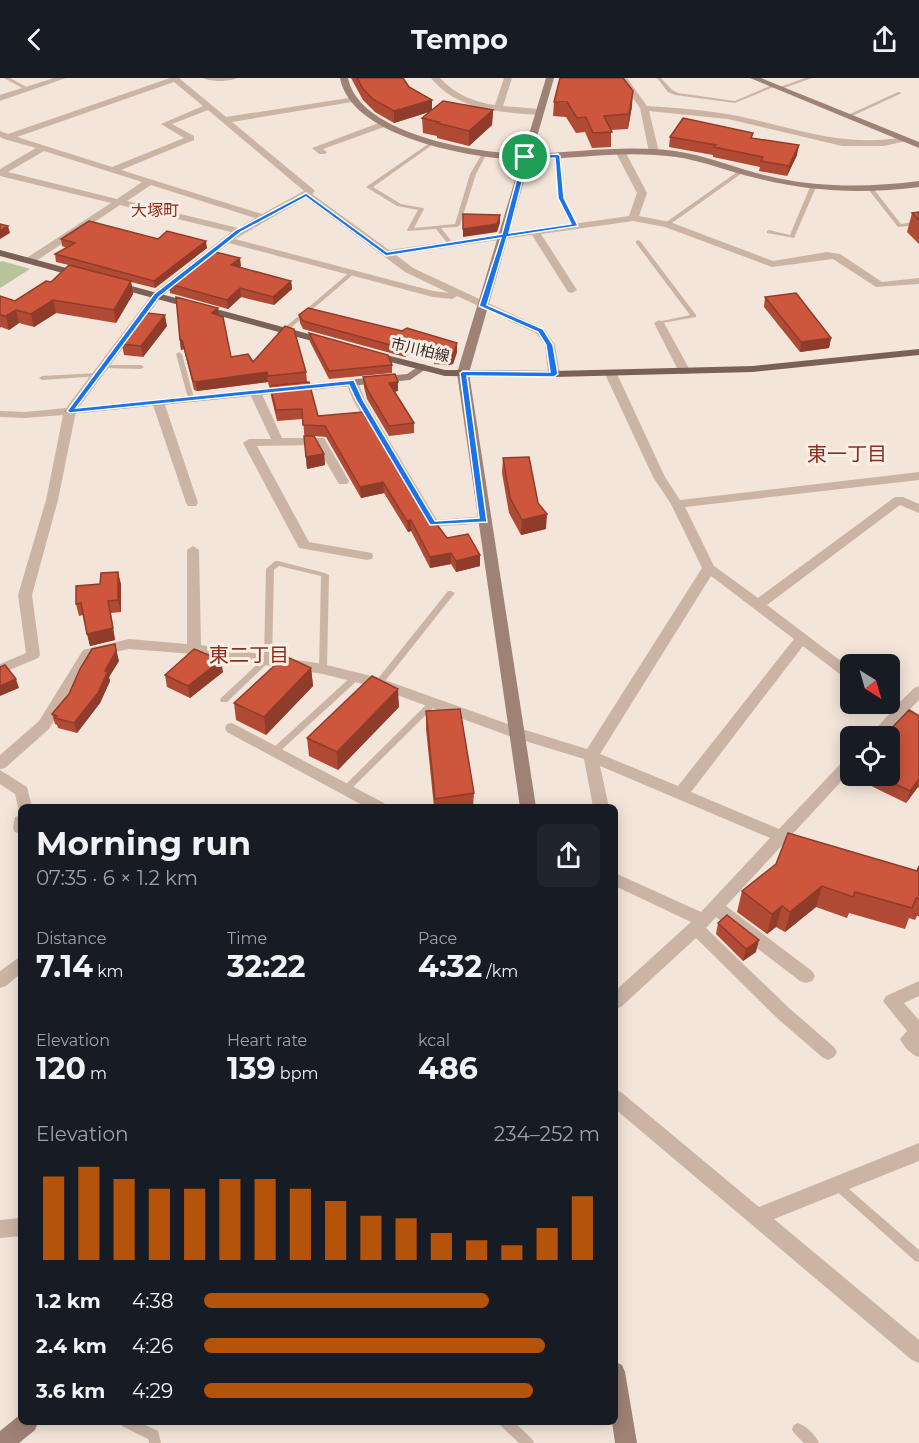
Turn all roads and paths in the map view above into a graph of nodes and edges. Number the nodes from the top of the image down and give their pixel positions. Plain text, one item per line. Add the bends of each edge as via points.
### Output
1 (6, 78) edge
2 (62, 78) edge
3 (175, 78) edge
4 (207, 78) edge
5 (233, 78) edge
6 (344, 78) edge
7 (435, 78) edge
8 (508, 78) edge
9 (550, 78) edge
10 (623, 78) edge
11 (659, 78) edge
12 (754, 78) edge
13 (810, 78) edge
14 (777, 87) junction
15 (28, 89) junction
16 (900, 93) dead end
17 (2, 96) edge
18 (352, 99) junction
19 (209, 107) junction
20 (644, 108) junction
21 (498, 109) junction
22 (540, 112) junction
23 (848, 116) junction
24 (225, 120) junction
25 (384, 124) junction
26 (4, 136) edge
27 (914, 142) edge
28 (433, 143) junction
29 (44, 147) junction
30 (322, 152) dead end
31 (654, 152) junction
32 (485, 153) junction
33 (621, 153) junction
34 (558, 156) junction
35 (525, 157) junction
36 (112, 170) junction
37 (742, 171) junction
38 (0, 173) edge
39 (149, 182) junction
40 (919, 184) edge
41 (813, 187) junction
42 (870, 188) junction
43 (306, 194) junction
44 (118, 201) junction
45 (261, 217) junction
46 (633, 218) junction
47 (919, 223) edge
48 (667, 224) junction
49 (574, 226) junction
50 (438, 228) junction
51 (238, 231) junction
52 (534, 231) junction
53 (769, 232) dead end
54 (505, 235) junction
55 (228, 240) junction
56 (638, 242) dead end
57 (450, 243) junction
58 (0, 253) edge
59 (386, 254) junction
60 (29, 261) junction
61 (352, 273) junction
62 (919, 281) edge
63 (572, 290) dead end
64 (157, 296) junction
65 (463, 297) junction
66 (483, 306) junction
67 (659, 323) joint
68 (285, 330) junction
69 (337, 344) edge
70 (357, 350) edge
71 (919, 352) edge
72 (179, 354) dead end
73 (141, 367) dead end
74 (422, 368) junction
75 (101, 371) junction
76 (685, 372) junction
77 (463, 373) junction
78 (554, 374) junction
79 (611, 374) junction
80 (42, 378) dead end
81 (352, 382) junction
82 (255, 392) junction
83 (191, 398) junction
84 (158, 402) junction
85 (70, 411) junction
86 (0, 414) edge
87 (25, 415) junction
88 (0, 425) edge
89 (278, 442) junction
90 (919, 476) edge
91 (343, 481) dead end
92 (192, 503) dead end
93 (677, 504) junction
94 (919, 509) edge
95 (484, 520) junction
96 (193, 550) dead end
97 (367, 556) dead end
98 (709, 568) junction
99 (451, 593) dead end
100 (758, 605) junction
101 (801, 639) junction
102 (194, 649) junction
103 (268, 659) junction
104 (840, 668) edge
105 (0, 669) edge
106 (324, 669) junction
107 (356, 677) junction
108 (379, 683) junction
109 (919, 691) edge
110 (224, 700) dead end
111 (433, 703) junction
112 (900, 704) edge
113 (900, 710) edge
114 (919, 721) edge
115 (232, 728) dead end
116 (517, 733) junction
117 (275, 751) junction
118 (591, 756) junction
119 (0, 764) edge
120 (840, 774) edge
121 (0, 776) edge
122 (346, 789) junction
123 (681, 793) junction
124 (24, 804) edge
125 (374, 804) edge
126 (528, 804) edge
127 (600, 804) edge
128 (781, 836) junction
129 (618, 880) edge
130 (705, 918) junction
131 (18, 966) edge
132 (806, 976) dead end
133 (0, 981) edge
134 (919, 988) edge
135 (618, 999) edge
136 (919, 1032) edge
137 (919, 1049) edge
138 (828, 1052) dead end
139 (618, 1100) edge
140 (919, 1152) edge
141 (837, 1185) junction
142 (758, 1216) junction
143 (18, 1227) edge
144 (0, 1229) edge
145 (919, 1257) edge
146 (919, 1353) edge
147 (618, 1391) edge
148 (24, 1425) edge
149 (132, 1425) edge
150 (508, 1425) edge
151 (798, 1430) dead end
152 (3, 1443) edge
153 (154, 1443) edge
154 (528, 1443) edge
155 (626, 1443) edge
156 (813, 1443) edge

1 - 15 lane
2 - 15 street
3 - 19 street
3 - 26 street
4 - 5 street
6 - 18 street
7 - 21 street via 457,97
8 - 21 street
9 - 22 street
10 - 20 street
11 - 14 lane via 677,94 735,102
12 - 14 street
13 - 14 lane
14 - 23 street
15 - 17 street
16 - 23 lane
18 - 24 street
18 - 25 street
19 - 24 street
19 - 36 street via 165,124 192,138
20 - 27 street via 725,116 828,142
20 - 31 street
21 - 22 street
22 - 35 street
23 - 27 street
24 - 43 street via 310,191
25 - 28 street
25 - 30 street via 316,148
26 - 29 street
28 - 32 street
28 - 50 lane via 369,187 399,205 421,209 410,231
29 - 36 street
29 - 38 street
31 - 33 street
31 - 37 street via 693,157
32 - 35 street
32 - 50 lane via 473,174 457,225
33 - 34 street
33 - 46 street via 642,193
34 - 35 street
34 - 49 lane via 561,198
35 - 54 street
36 - 39 street
37 - 41 street
37 - 48 lane
38 - 44 street
39 - 44 street
39 - 45 street
40 - 42 street
41 - 42 street
41 - 53 lane via 792,237
42 - 47 lane via 900,226
43 - 45 street
43 - 59 street
44 - 51 street
44 - 60 street
45 - 51 street
46 - 48 street
46 - 49 street
48 - 62 street via 772,264 836,256 880,285
49 - 52 street
50 - 57 lane
51 - 55 street
52 - 54 street
52 - 63 street
54 - 57 street
54 - 66 street
55 - 61 street
55 - 64 street
56 - 67 lane via 694,316
57 - 59 street
58 - 60 main road
59 - 65 street
60 - 64 main road
61 - 65 street via 433,294
61 - 68 lane
64 - 68 main road
64 - 75 street
65 - 66 street
66 - 77 street
66 - 78 street via 540,331 550,345
67 - 76 street
68 - 69 main road
70 - 74 main road, 市川柏線
71 - 76 main road, 市川柏線
72 - 83 lane
73 - 75 lane
74 - 77 main road, 市川柏線
74 - 81 street via 410,376
75 - 80 lane
75 - 85 street
76 - 79 main road, 市川柏線
77 - 78 main road, 市川柏線
77 - 95 street
78 - 79 main road, 市川柏線
79 - 93 street via 659,477
81 - 82 street
81 - 95 street via 433,524
82 - 83 street
82 - 89 street
83 - 84 street
84 - 85 street
84 - 92 street
85 - 87 street
85 - 105 street via 52,500 25,595 33,655
86 - 87 street
87 - 88 street
89 - 91 street via 320,441
89 - 97 street via 249,442 304,545
90 - 93 street
93 - 98 street
94 - 100 street via 899,500
95 - 116 street
96 - 102 street
98 - 100 street
98 - 118 street
99 - 108 lane
100 - 101 street
101 - 104 street
101 - 123 street
102 - 103 street
102 - 119 street via 129,644 88,653 44,725
103 - 106 street
103 - 106 lane via 270,569 278,563 325,575
103 - 110 lane
106 - 107 street
107 - 108 street
107 - 117 lane
108 - 111 street
109 - 112 street
111 - 116 street
111 - 122 lane
113 - 114 street
115 - 117 street
116 - 118 street
116 - 126 street
117 - 122 street
118 - 123 street
118 - 127 street
120 - 128 street
121 - 124 street via 22,791
122 - 125 street
123 - 128 street
128 - 130 street
129 - 130 street
130 - 132 street
130 - 135 street
130 - 138 street via 783,1013
131 - 133 street
134 - 136 street via 892,1001
136 - 137 street via 909,1039
139 - 142 street
140 - 141 street
141 - 142 street
141 - 145 lane
142 - 146 street
143 - 144 street
147 - 155 street
148 - 152 street
149 - 153 lane via 154,1435
150 - 154 lane
151 - 156 lane

